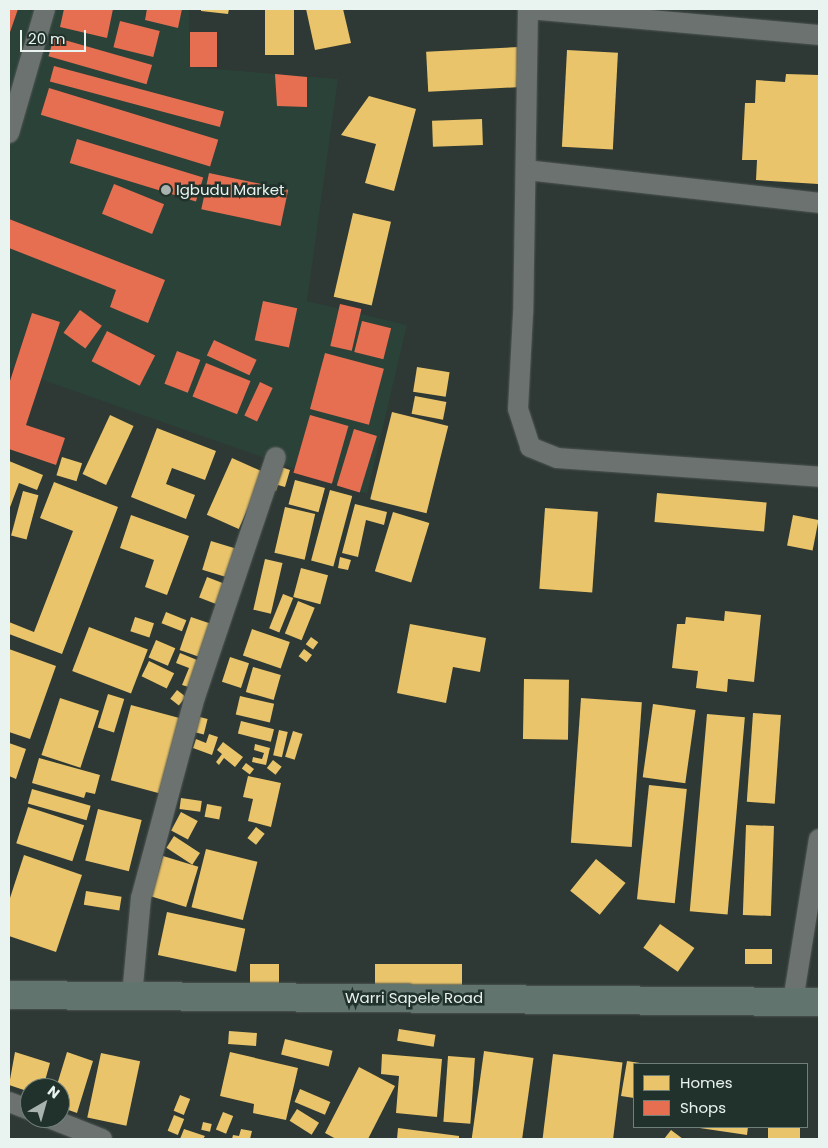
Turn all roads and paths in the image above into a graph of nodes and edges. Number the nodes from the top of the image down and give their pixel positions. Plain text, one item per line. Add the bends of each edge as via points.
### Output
1 (45, 9) edge
2 (528, 9) edge
3 (819, 35) edge
4 (9, 133) edge
5 (526, 170) junction
6 (819, 203) edge
7 (276, 457) dead end
8 (819, 476) edge
9 (819, 839) edge
10 (9, 995) edge
11 (132, 996) junction
12 (806, 1001) edge
13 (70, 1126) edge
14 (102, 1139) edge

1 - 4 street
2 - 3 street
2 - 5 street
5 - 6 street
5 - 8 street via 518,409 530,447 557,458
7 - 11 street via 195,697 141,898
9 - 12 street
10 - 11 highway, Warri Sapele Road
11 - 12 highway, Warri Sapele Road
13 - 14 street

